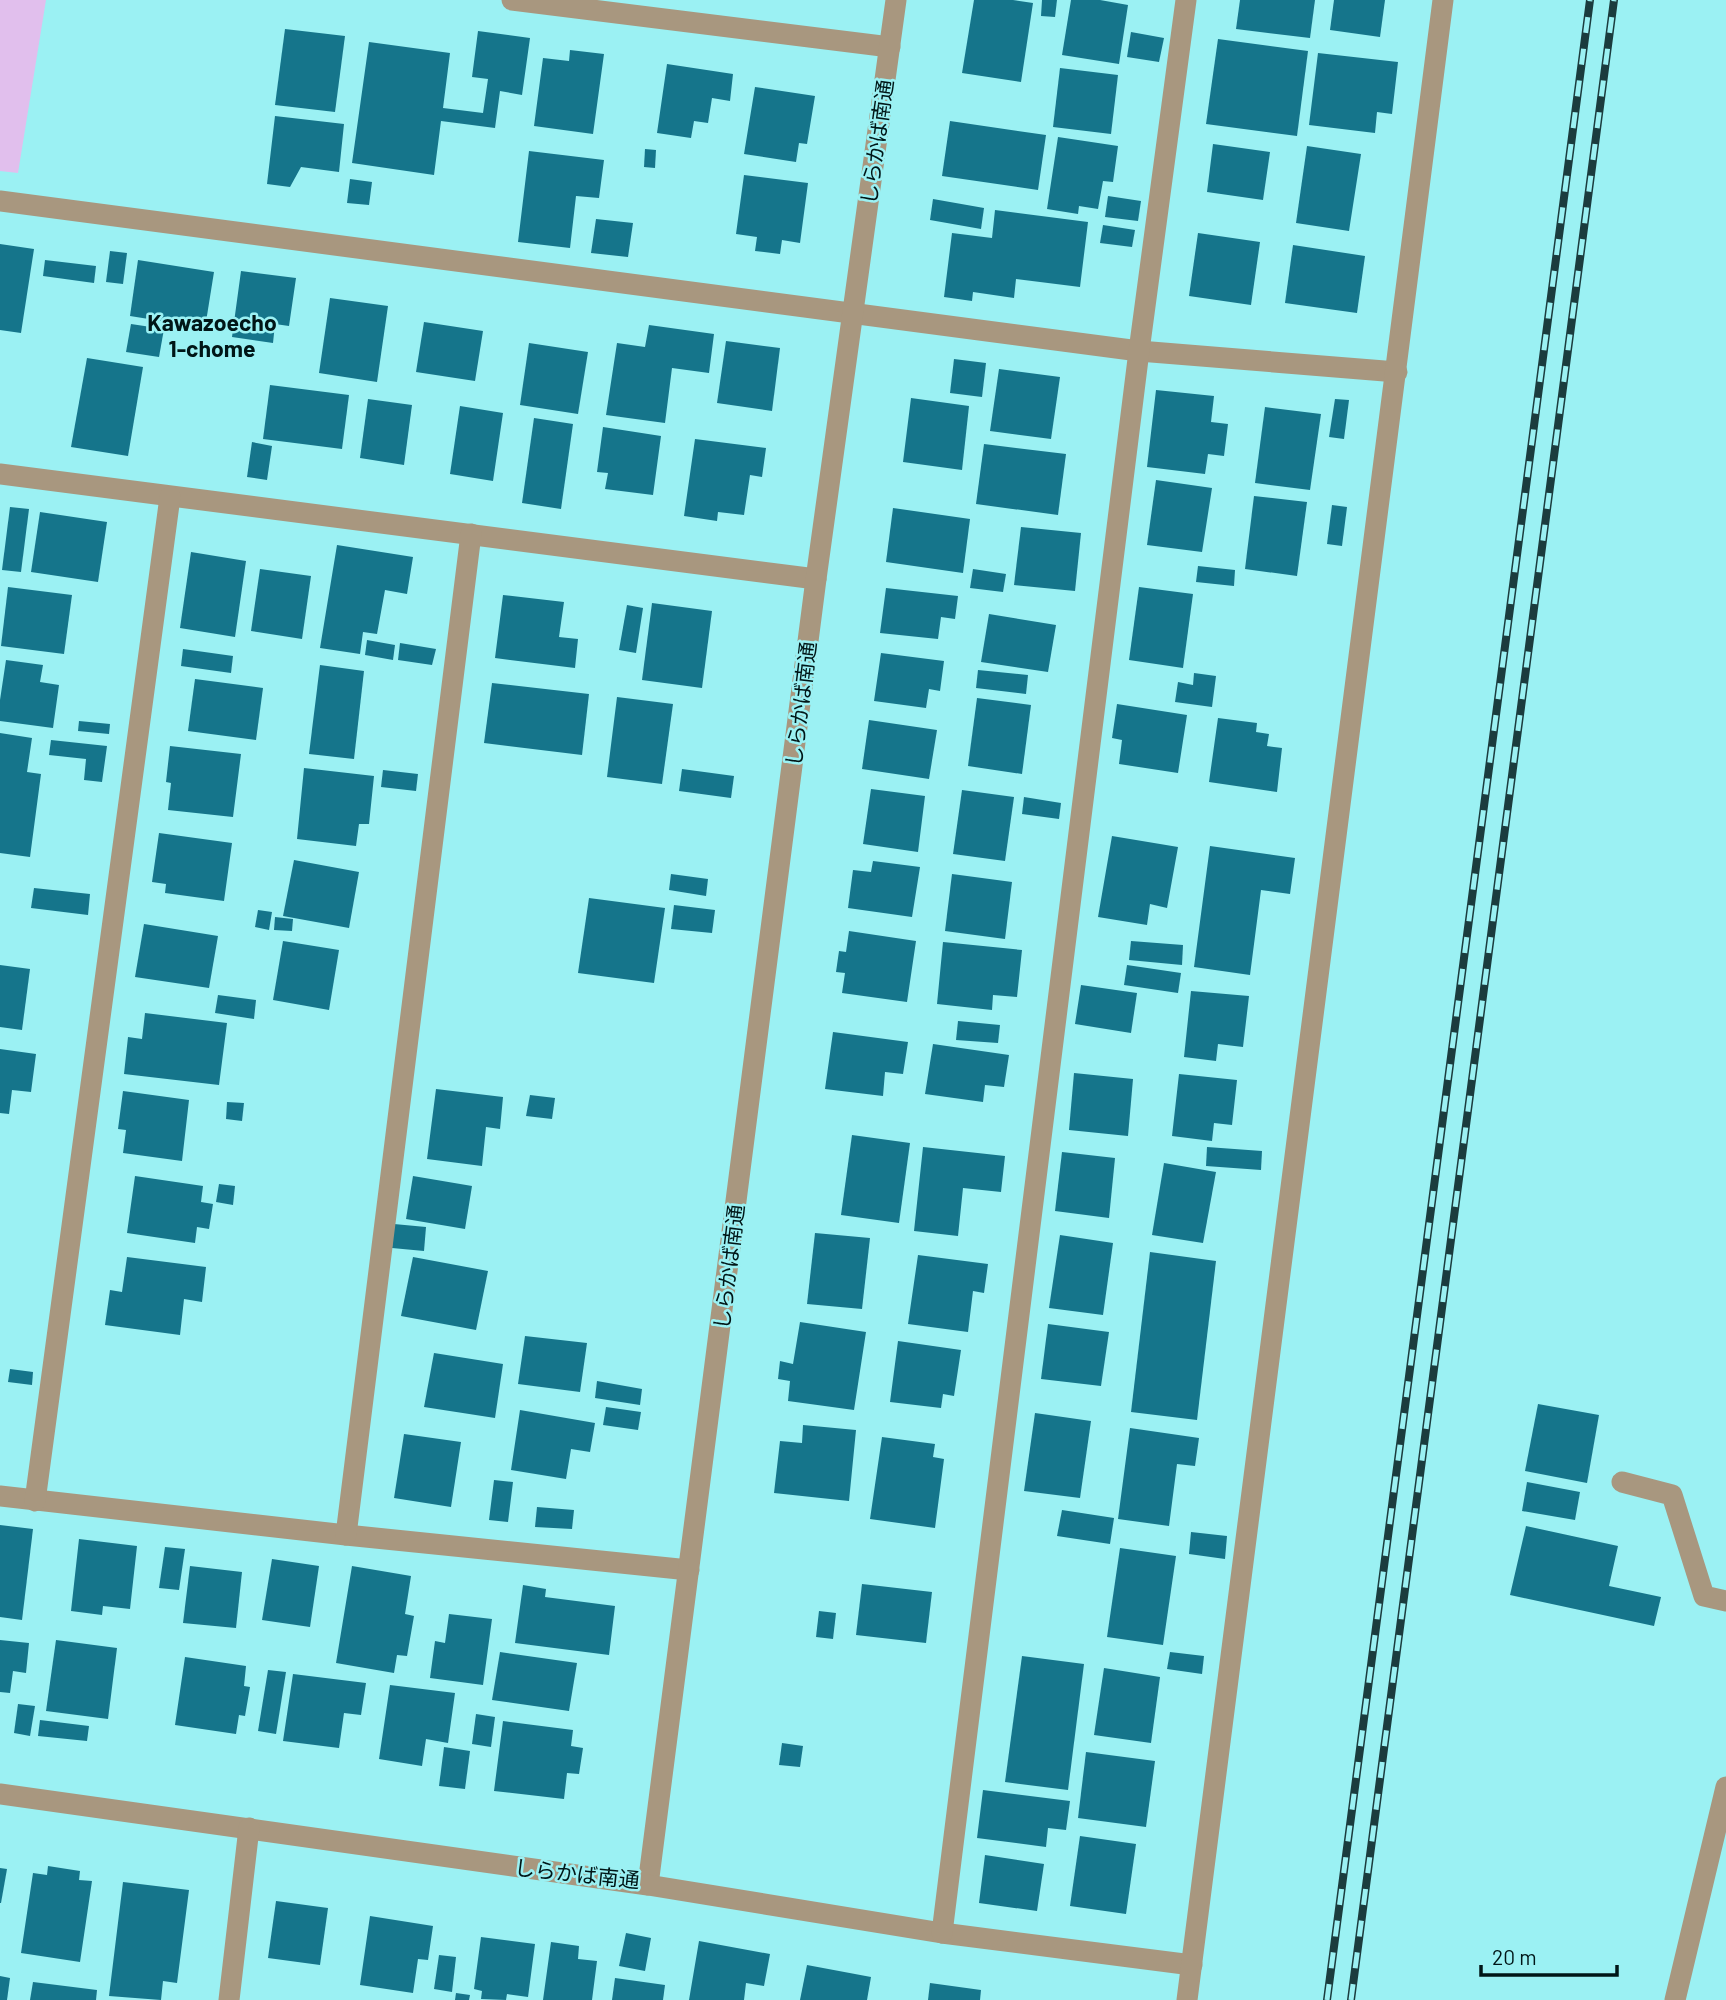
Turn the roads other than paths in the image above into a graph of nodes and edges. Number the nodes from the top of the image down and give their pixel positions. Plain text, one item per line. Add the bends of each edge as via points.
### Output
1 (512, 0) edge
2 (896, 0) edge
3 (1186, 0) edge
4 (1443, 0) edge
5 (565, 3) edge
6 (890, 47) junction
7 (0, 201) edge
8 (852, 312) junction
9 (1139, 351) junction
10 (1397, 372) junction
11 (0, 474) edge
12 (170, 497) junction
13 (471, 534) junction
14 (816, 579) junction
15 (1622, 1482) dead end
16 (0, 1496) edge
17 (35, 1501) junction
18 (346, 1535) junction
19 (690, 1570) junction
20 (1726, 1601) edge
21 (1726, 1787) edge
22 (0, 1794) edge
23 (249, 1828) junction
24 (648, 1885) junction
25 (942, 1933) junction
26 (1192, 1965) junction
27 (229, 2000) edge
28 (1187, 2000) edge
29 (1675, 2000) edge

1 - 5 street
2 - 6 street, しらかば南通
3 - 9 street
4 - 10 street
5 - 6 street
6 - 8 street, しらかば南通
7 - 8 street
8 - 9 street
8 - 14 street, しらかば南通
9 - 10 street
9 - 25 street
10 - 26 street
11 - 12 street
12 - 13 street
12 - 17 street
13 - 14 street
13 - 18 street
14 - 19 street, しらかば南通
15 - 20 street via 1672,1495 1704,1596
16 - 17 street
17 - 18 street
18 - 19 street
19 - 24 street, しらかば南通
21 - 29 street
22 - 23 street, しらかば南通
23 - 24 street, しらかば南通
23 - 27 street
24 - 25 street
25 - 26 street
26 - 28 street

